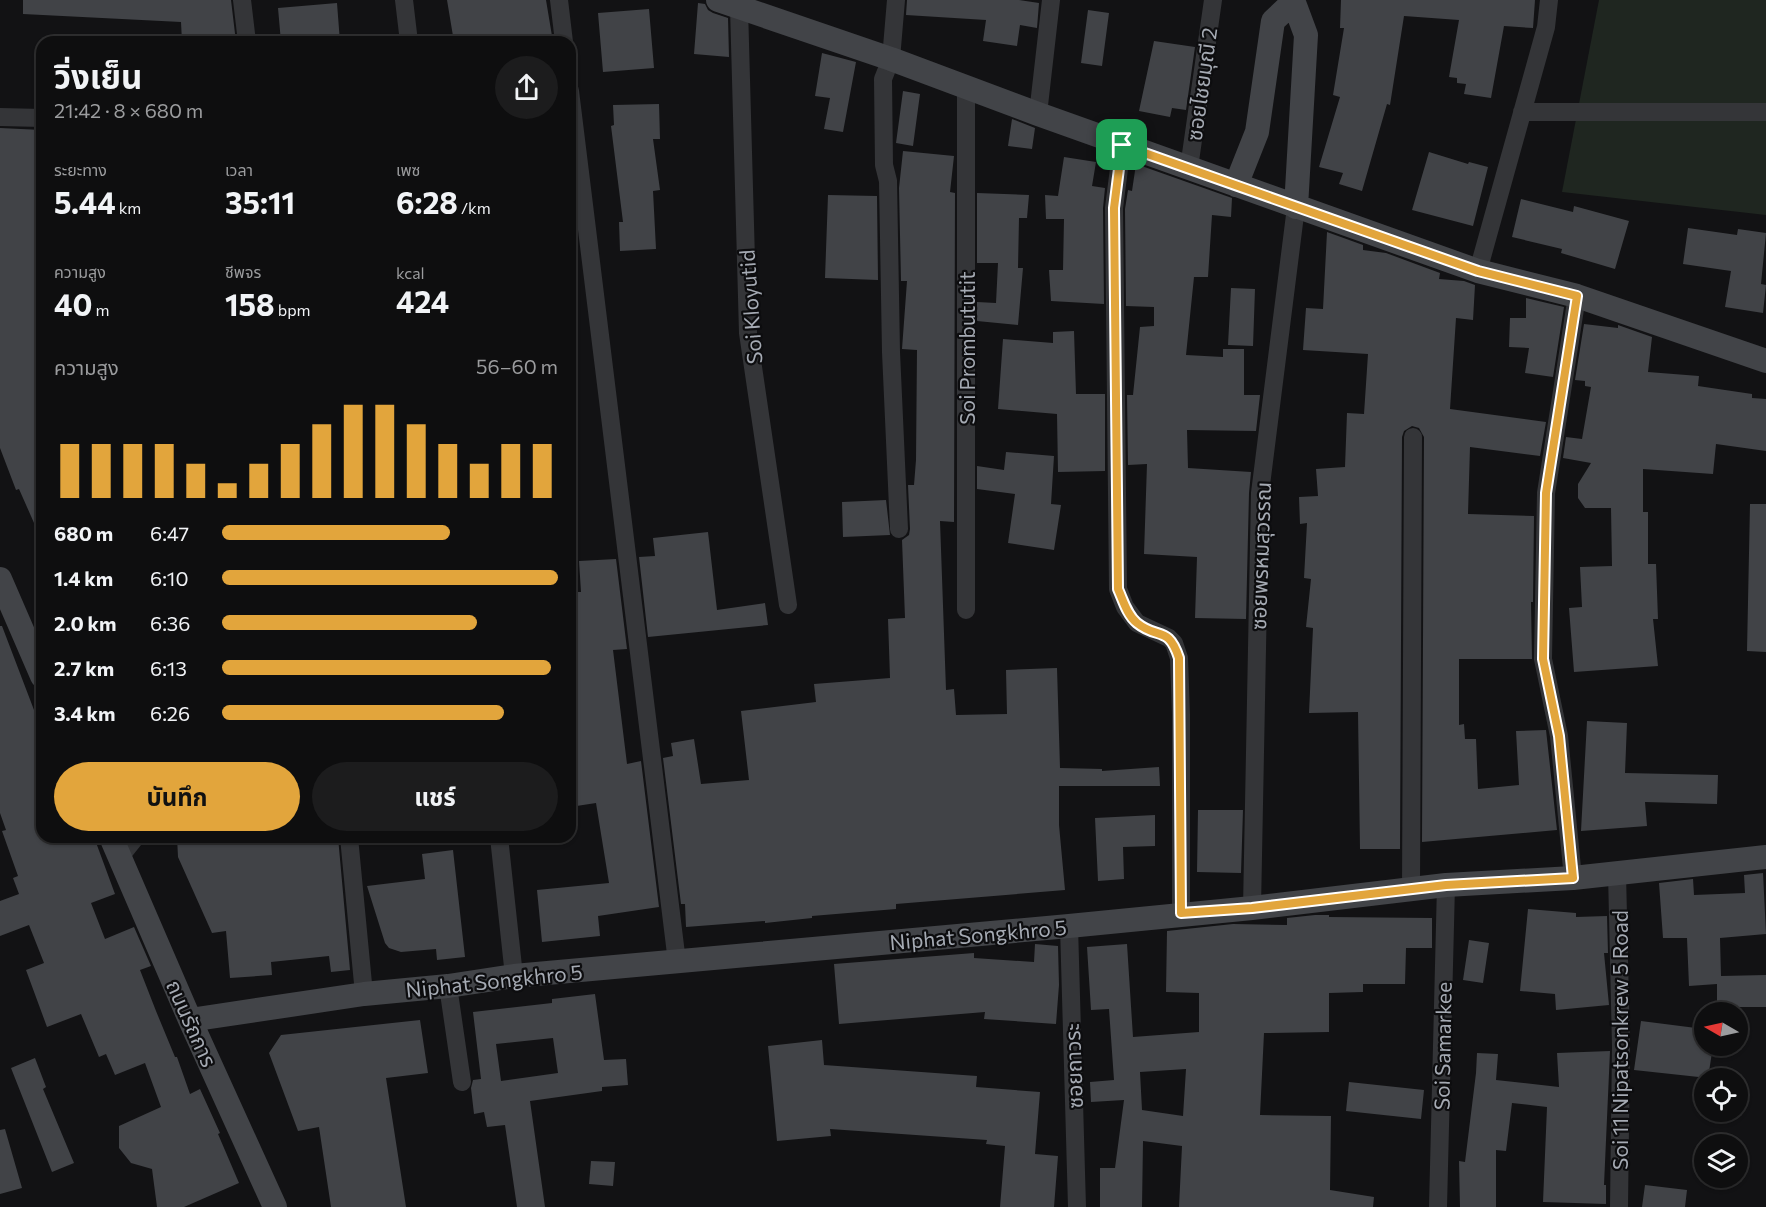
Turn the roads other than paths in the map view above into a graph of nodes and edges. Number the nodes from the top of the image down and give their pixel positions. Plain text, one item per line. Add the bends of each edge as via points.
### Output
1 (242, 0) edge
2 (404, 0) edge
3 (559, 0) edge
4 (896, 0) edge
5 (1051, 0) edge
6 (1213, 0) edge
7 (1549, 0) edge
8 (1293, 1) edge
9 (728, 4) edge
10 (247, 36) edge
11 (408, 36) edge
12 (563, 36) edge
13 (891, 59) junction
14 (966, 87) junction
15 (1522, 112) junction
16 (1766, 112) edge
17 (1038, 114) junction
18 (0, 117) edge
19 (36, 118) edge
20 (576, 140) edge
21 (1122, 145) junction
22 (1189, 168) junction
23 (1236, 185) junction
24 (1296, 207) junction
25 (1478, 271) junction
26 (1577, 296) junction
27 (1766, 361) edge
28 (1413, 437) dead end
29 (899, 529) dead end
30 (0, 579) edge
31 (788, 605) dead end
32 (966, 610) dead end
33 (36, 662) edge
34 (350, 843) edge
35 (500, 843) edge
36 (116, 847) edge
37 (1766, 857) edge
38 (1617, 873) junction
39 (1573, 878) junction
40 (1446, 885) junction
41 (1411, 890) junction
42 (1252, 908) junction
43 (1181, 913) junction
44 (1069, 926) junction
45 (677, 962) junction
46 (514, 976) junction
47 (448, 986) junction
48 (364, 994) junction
49 (190, 1020) junction
50 (462, 1082) dead end
51 (275, 1207) edge
52 (1077, 1207) edge
53 (1438, 1207) edge
54 (1619, 1207) edge

1 - 10 street
2 - 11 street
3 - 12 street
4 - 13 street
5 - 17 street
6 - 22 street, ซอยไชยมุณี 2
7 - 15 street via 1546,27
8 - 23 street via 1273,21 1257,132
8 - 24 street via 1306,35
9 - 13 street
9 - 31 street, Soi Kloyutid via 748,333
13 - 14 street
13 - 29 street via 883,79 884,165 888,181
14 - 17 street
14 - 32 street, Soi Prombututit
15 - 16 street
15 - 25 street
17 - 21 street
18 - 19 street
20 - 45 street
21 - 22 street
21 - 43 street via 1114,208 1118,589 1137,623 1169,638 1179,658
22 - 23 street
23 - 24 street
24 - 25 street
24 - 42 street, ซอยพรหมสุวรรณ via 1260,493
25 - 26 street
26 - 27 street
26 - 39 street via 1546,493 1543,659 1559,736
28 - 41 street
30 - 33 street
34 - 48 street
35 - 46 street
36 - 49 street, ถนนรัถการ
37 - 38 street, Niphat Songkhro 5
38 - 39 street, Niphat Songkhro 5
38 - 54 street, Soi 11 Nipatsonkrew 5 Road
39 - 40 street, Niphat Songkhro 5
40 - 41 street, Niphat Songkhro 5
40 - 53 street, Soi Samarkee
41 - 42 street, Niphat Songkhro 5
42 - 43 street, Niphat Songkhro 5
43 - 44 street, Niphat Songkhro 5
44 - 45 street, Niphat Songkhro 5
44 - 52 street, ซอยถาวระ
45 - 46 street, Niphat Songkhro 5
46 - 47 street, Niphat Songkhro 5
47 - 48 street, Niphat Songkhro 5
47 - 50 street
48 - 49 street, Niphat Songkhro 5
49 - 51 street, ถนนรัถการ

